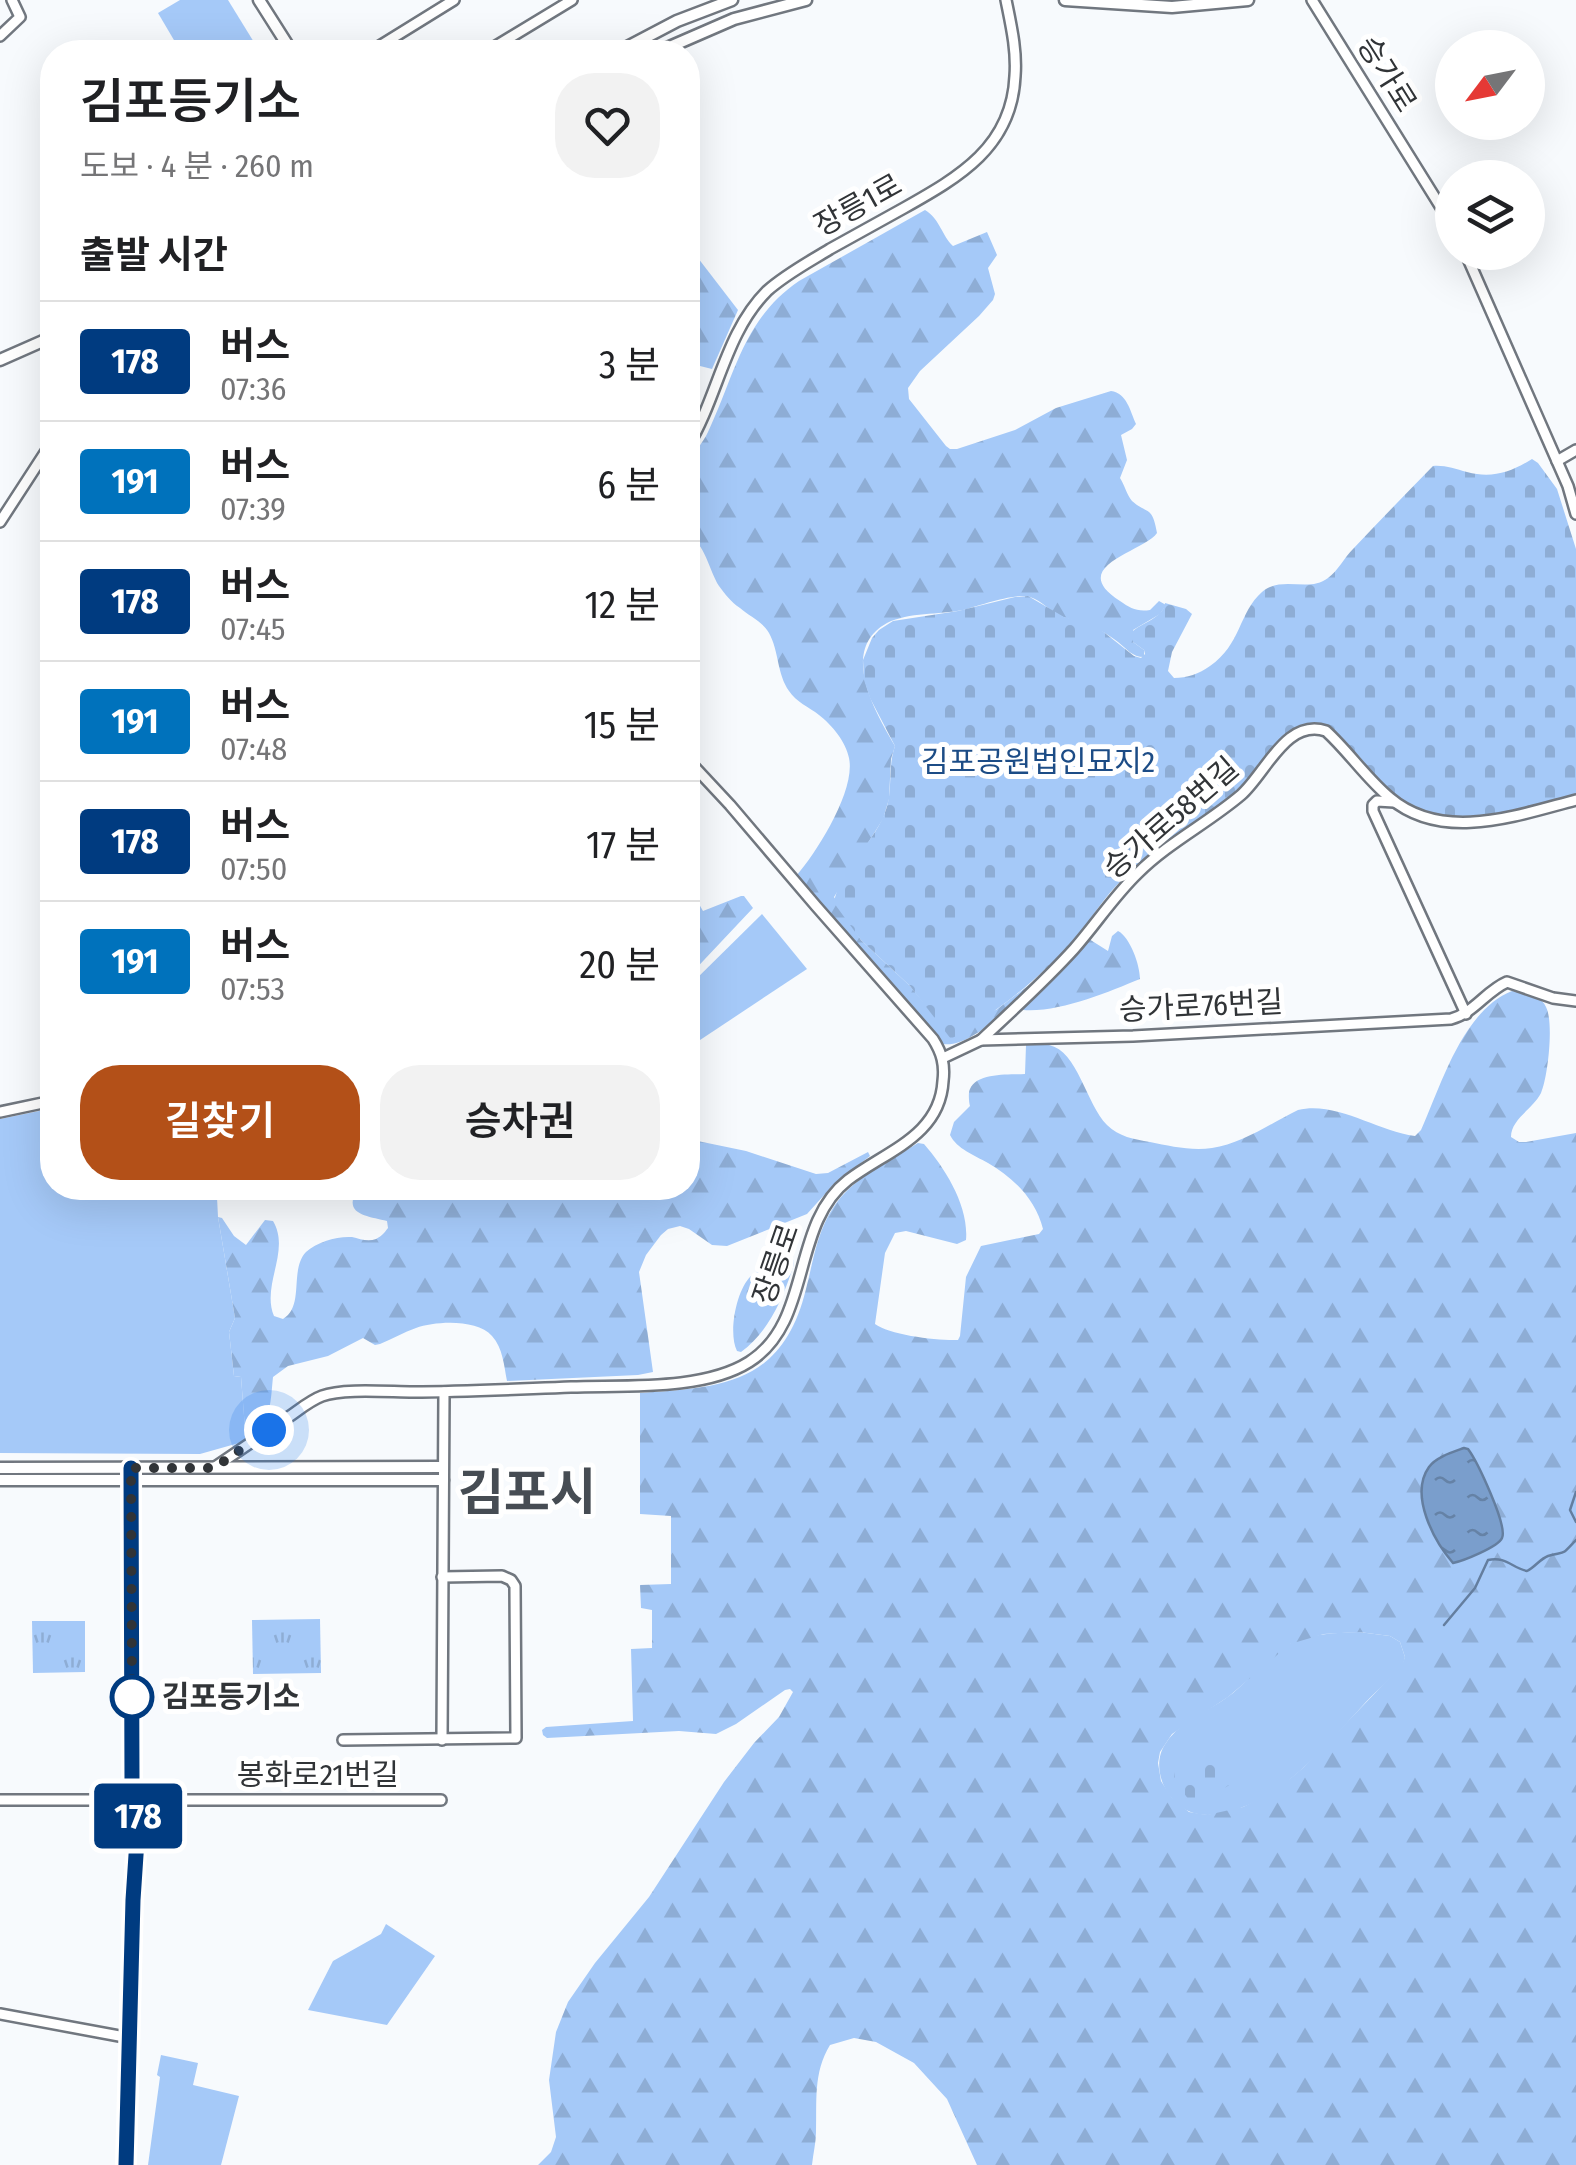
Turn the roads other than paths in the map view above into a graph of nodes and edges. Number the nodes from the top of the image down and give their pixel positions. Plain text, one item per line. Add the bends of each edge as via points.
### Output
1 (12, 0) edge
2 (256, 0) edge
3 (454, 0) edge
4 (545, 0) edge
5 (572, 0) edge
6 (732, 0) edge
7 (806, 0) edge
8 (1006, 0) edge
9 (1065, 0) edge
10 (1248, 0) edge
11 (1312, 0) edge
12 (553, 12) junction
13 (0, 36) edge
14 (281, 40) edge
15 (389, 40) edge
16 (506, 40) edge
17 (641, 40) edge
18 (686, 40) edge
19 (1435, 198) edge
20 (1473, 270) edge
21 (40, 343) edge
22 (0, 360) edge
23 (700, 422) edge
24 (1576, 450) edge
25 (40, 460) edge
26 (1557, 461) junction
27 (1576, 514) edge
28 (0, 522) edge
29 (700, 773) edge
30 (1576, 800) edge
31 (1394, 802) junction
32 (1576, 1001) edge
33 (1466, 1014) junction
34 (981, 1040) junction
35 (943, 1058) junction
36 (40, 1104) edge
37 (0, 1112) edge
38 (444, 1392) junction
39 (442, 1466) junction
40 (0, 1468) edge
41 (214, 1468) junction
42 (131, 1474) junction
43 (0, 1480) edge
44 (443, 1480) junction
45 (442, 1578) junction
46 (343, 1740) dead end
47 (442, 1740) junction
48 (0, 1800) edge
49 (441, 1800) dead end
50 (135, 1802) junction
51 (0, 2014) edge
52 (130, 2038) junction
53 (126, 2165) edge

1 - 13 street via 20,14
2 - 14 street
3 - 15 street
4 - 12 street
5 - 12 street
6 - 17 street
7 - 18 street
8 - 23 street, 장릉1로 via 1016,78 1008,114 991,143 947,184 768,290 738,332
9 - 10 street via 1172,7
11 - 19 street, 승가로
12 - 16 street
20 - 26 street
21 - 22 street
24 - 26 street
25 - 28 street
26 - 27 street
29 - 35 street via 920,1022
30 - 31 street, 승가로58번길 via 1465,823
31 - 33 street via 1377,801 1374,811
31 - 34 street, 승가로58번길 via 1326,731 1299,732 1244,792 1136,874 1041,984
32 - 33 street via 1507,982
33 - 34 street, 승가로76번길
34 - 35 street, 승가로76번길
35 - 38 street, 장릉로 via 933,1118 828,1200 778,1332 746,1364 678,1382
36 - 37 street
38 - 39 street
38 - 41 street, 장릉로 via 320,1396
39 - 41 street
39 - 44 street
40 - 42 street
41 - 42 street
42 - 43 street
42 - 44 street
42 - 50 street
44 - 45 street
45 - 47 street
45 - 47 street via 502,1576 517,1594 516,1738
46 - 47 street
48 - 50 street, 봉화로21번길
49 - 50 street, 봉화로21번길
50 - 52 street
51 - 52 street
52 - 53 street

